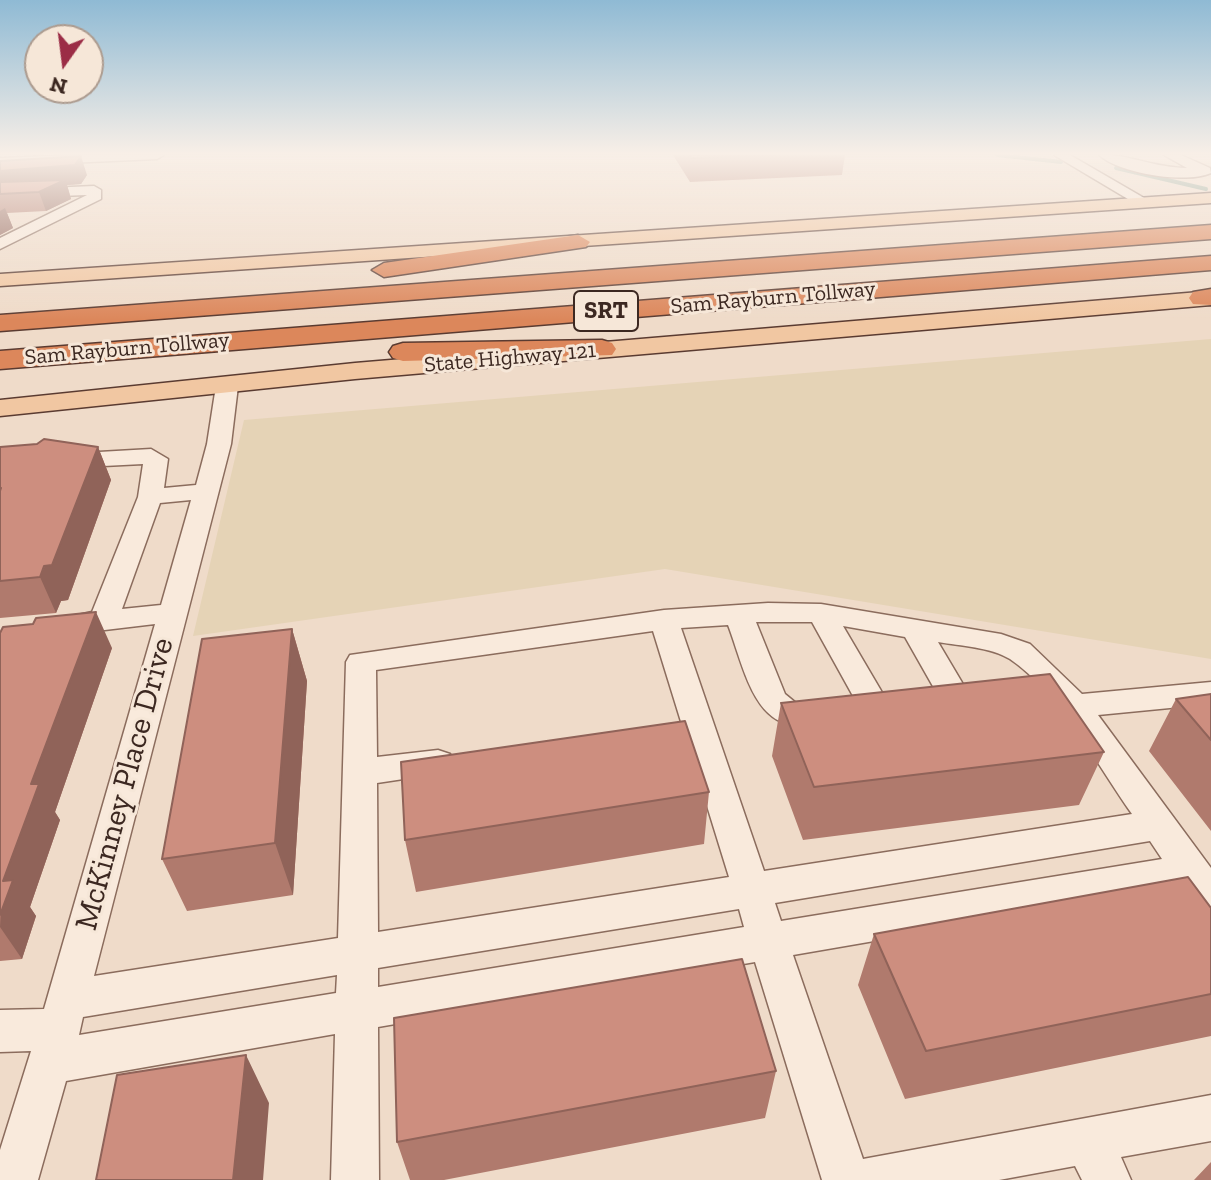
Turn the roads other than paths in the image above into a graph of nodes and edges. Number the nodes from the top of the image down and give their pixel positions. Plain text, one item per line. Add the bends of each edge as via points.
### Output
1 (72, 210) edge
2 (1036, 210) edge
3 (60, 217) junction
4 (15, 220) dead end
5 (1211, 232) edge
6 (578, 242) junction
7 (0, 244) edge
8 (1211, 263) edge
9 (0, 280) edge
10 (1208, 298) edge
11 (0, 313) edge
12 (0, 323) edge
13 (602, 349) junction
14 (0, 360) edge
15 (0, 377) edge
16 (227, 386) junction
17 (0, 408) edge
18 (58, 462) edge
19 (205, 491) junction
20 (150, 497) junction
21 (172, 613) junction
22 (821, 613) junction
23 (738, 614) junction
24 (103, 620) junction
25 (664, 620) junction
26 (59, 625) edge
27 (915, 628) junction
28 (1211, 693) edge
29 (1064, 694) junction
30 (942, 697) junction
31 (468, 759) edge
32 (360, 772) junction
33 (1158, 825) junction
34 (1201, 884) edge
35 (751, 891) junction
36 (769, 942) junction
37 (357, 955) junction
38 (357, 1012) junction
39 (0, 1031) edge
40 (58, 1031) junction
41 (1211, 1118) edge
42 (1097, 1160) edge
43 (14, 1180) edge
44 (355, 1180) edge
45 (846, 1180) edge
46 (870, 1180) edge

1 - 3 street
2 - 6 main road
3 - 4 street
3 - 7 street
5 - 12 highway, Sam Rayburn Tollway / SRT
6 - 9 main road
6 - 11 highway via 336,276
8 - 14 highway, Sam Rayburn Tollway / SRT
10 - 13 main road, State Highway 121
13 - 15 highway via 402,352
13 - 16 main road, State Highway 121
16 - 17 main road, State Highway 121
16 - 19 street, McKinney Place Drive via 219,444
18 - 20 street via 151,456 156,459
19 - 20 street
19 - 21 street, McKinney Place Drive
20 - 24 street
21 - 24 street
21 - 40 street, McKinney Place Drive
22 - 23 street
22 - 27 street
22 - 30 street
23 - 25 street
23 - 30 street via 772,700 794,717
24 - 26 street
25 - 32 street via 361,662
25 - 35 street via 684,732
27 - 29 street via 1019,651
27 - 30 street
28 - 29 street
29 - 30 street
29 - 33 street
31 - 32 street
32 - 37 street
33 - 34 street
33 - 35 street
34 - 36 street
35 - 36 street
35 - 37 street
36 - 38 street
36 - 45 street
37 - 38 street
37 - 40 street
38 - 40 street
38 - 44 street
39 - 40 street
40 - 43 street, McKinney Place Drive
41 - 42 street
42 - 46 street

